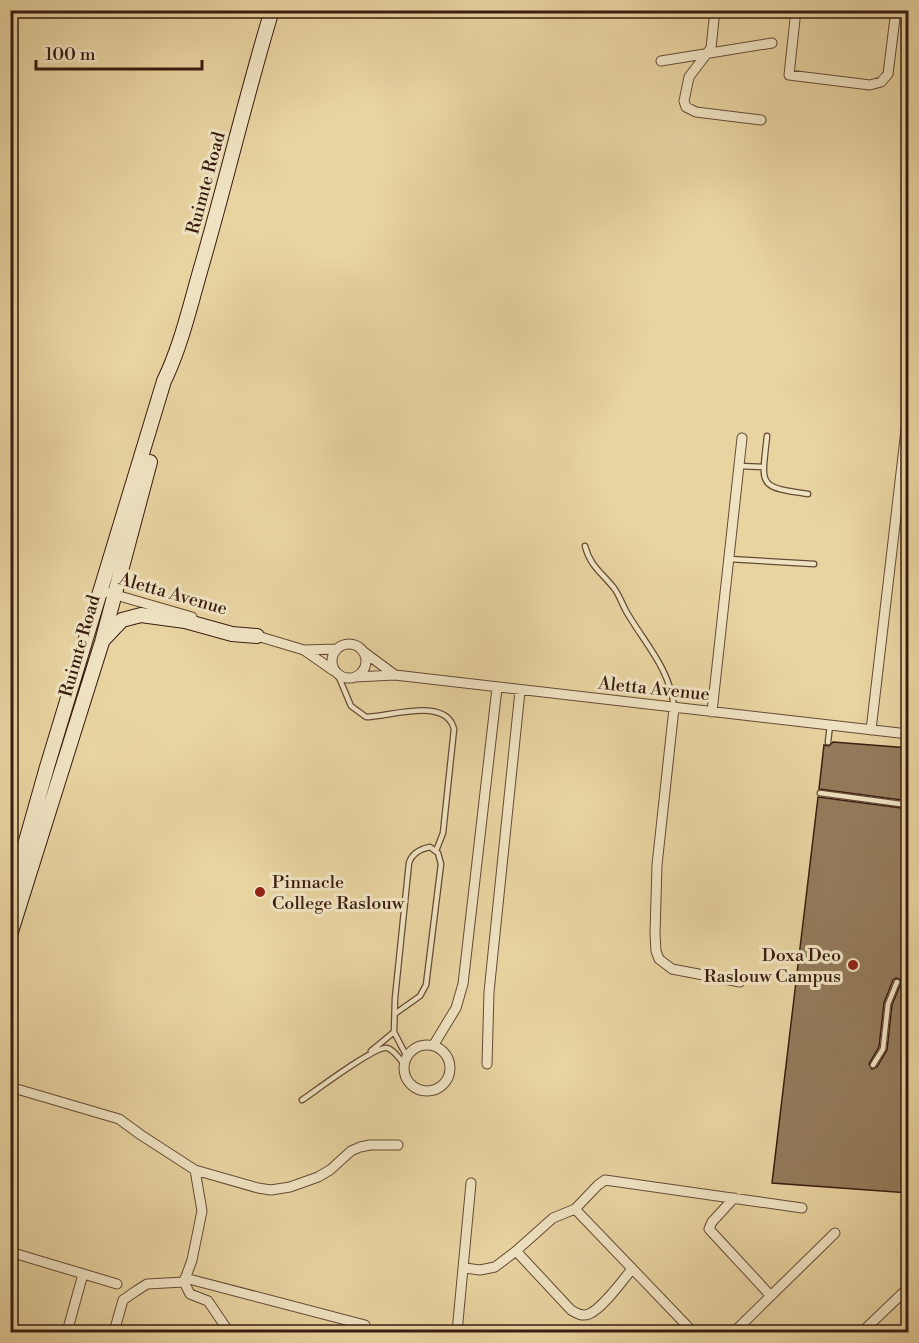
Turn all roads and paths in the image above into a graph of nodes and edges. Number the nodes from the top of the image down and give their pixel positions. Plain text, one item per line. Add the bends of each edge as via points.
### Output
1 (272, 10) edge
2 (715, 10) edge
3 (796, 10) edge
4 (896, 10) edge
5 (772, 43) dead end
6 (707, 55) junction
7 (661, 61) dead end
8 (761, 120) dead end
9 (909, 413) edge
10 (767, 436) dead end
11 (742, 438) dead end
12 (739, 466) junction
13 (764, 467) junction
14 (905, 470) edge
15 (808, 494) dead end
16 (585, 546) dead end
17 (729, 559) junction
18 (814, 564) dead end
19 (107, 592) junction
20 (257, 636) junction
21 (102, 642) junction
22 (336, 649) junction
23 (304, 650) junction
24 (363, 652) junction
25 (336, 673) junction
26 (395, 675) junction
27 (356, 678) junction
28 (497, 688) junction
29 (520, 691) junction
30 (674, 708) junction
31 (712, 712) junction
32 (830, 725) junction
33 (871, 730) junction
34 (909, 734) edge
35 (828, 742) dead end
36 (820, 793) dead end
37 (909, 805) edge
38 (436, 851) junction
39 (10, 898) edge
40 (10, 935) edge
41 (740, 982) dead end
42 (897, 982) dead end
43 (396, 1013) junction
44 (394, 1032) junction
45 (909, 1042) edge
46 (434, 1046) junction
47 (367, 1055) junction
48 (406, 1060) junction
49 (487, 1064) dead end
50 (873, 1065) dead end
51 (906, 1070) dead end
52 (10, 1087) edge
53 (302, 1100) dead end
54 (398, 1145) dead end
55 (195, 1170) junction
56 (471, 1183) dead end
57 (734, 1198) junction
58 (802, 1208) dead end
59 (574, 1209) junction
60 (835, 1233) dead end
61 (516, 1251) junction
62 (10, 1252) edge
63 (465, 1268) junction
64 (632, 1269) junction
65 (83, 1274) junction
66 (185, 1280) junction
67 (117, 1284) dead end
68 (909, 1288) edge
69 (771, 1296) junction
70 (365, 1325) dead end
71 (68, 1332) edge
72 (114, 1332) edge
73 (229, 1332) edge
74 (457, 1332) edge
75 (693, 1332) edge
76 (734, 1332) edge
77 (862, 1332) edge

1 - 19 main road, Ruimte Road via 228,177 164,381
2 - 6 street
3 - 4 street via 789,75 870,85 881,82 888,74
5 - 6 street
6 - 7 street
6 - 8 street via 691,72 686,107 696,112
9 - 14 street
10 - 13 lane
11 - 12 street
12 - 13 lane
12 - 17 street
13 - 15 lane via 766,482 771,487
14 - 33 street
16 - 30 lane via 592,564 614,588 657,658 670,684
17 - 18 lane
17 - 31 street
19 - 20 street, Aletta Avenue
19 - 21 main road, Ruimte Road
19 - 39 main road, Ruimte Road via 51,756
20 - 21 main road via 141,615 122,620
20 - 23 street, Aletta Avenue
21 - 40 main road, Ruimte Road
22 - 23 street, Aletta Avenue
22 - 24 street via 354,644
22 - 25 street via 331,659
23 - 25 street, Aletta Avenue
24 - 26 street, Aletta Avenue
24 - 27 street via 366,663
25 - 27 street
25 - 38 lane via 351,706 366,717 433,711 452,721 443,832
26 - 27 street, Aletta Avenue
26 - 28 street, Aletta Avenue
28 - 29 street, Aletta Avenue
28 - 46 street via 463,984 456,1008
29 - 30 street, Aletta Avenue
29 - 49 street via 489,992
30 - 31 street, Aletta Avenue
30 - 41 street via 657,865 656,951 663,964 672,969
31 - 32 street, Aletta Avenue
32 - 33 street, Aletta Avenue
32 - 35 lane
33 - 34 street, Aletta Avenue
36 - 37 lane
38 - 43 lane via 441,864 426,985 420,996
38 - 43 lane via 422,848 410,858
42 - 50 lane via 888,1004 883,1049
43 - 44 lane
44 - 47 lane
44 - 48 lane
45 - 51 lane
46 - 48 street via 418,1047
46 - 48 street via 445,1054 450,1068 439,1087 425,1091 411,1085 404,1071
47 - 48 lane via 387,1048
47 - 53 lane
52 - 55 street via 119,1119
54 - 55 street via 360,1147 318,1178 271,1190
55 - 66 street via 202,1211
56 - 63 street
57 - 58 street
57 - 59 street via 606,1180
57 - 69 street via 710,1229
59 - 61 street via 552,1218
59 - 64 street
60 - 69 street
61 - 63 street via 491,1268
61 - 64 street via 571,1310 582,1316 600,1306
62 - 65 street
63 - 74 street
64 - 75 street
65 - 67 street
65 - 71 street
66 - 70 street
66 - 72 street via 147,1284 123,1300
66 - 73 street via 190,1294 208,1301
68 - 77 street
69 - 76 street

